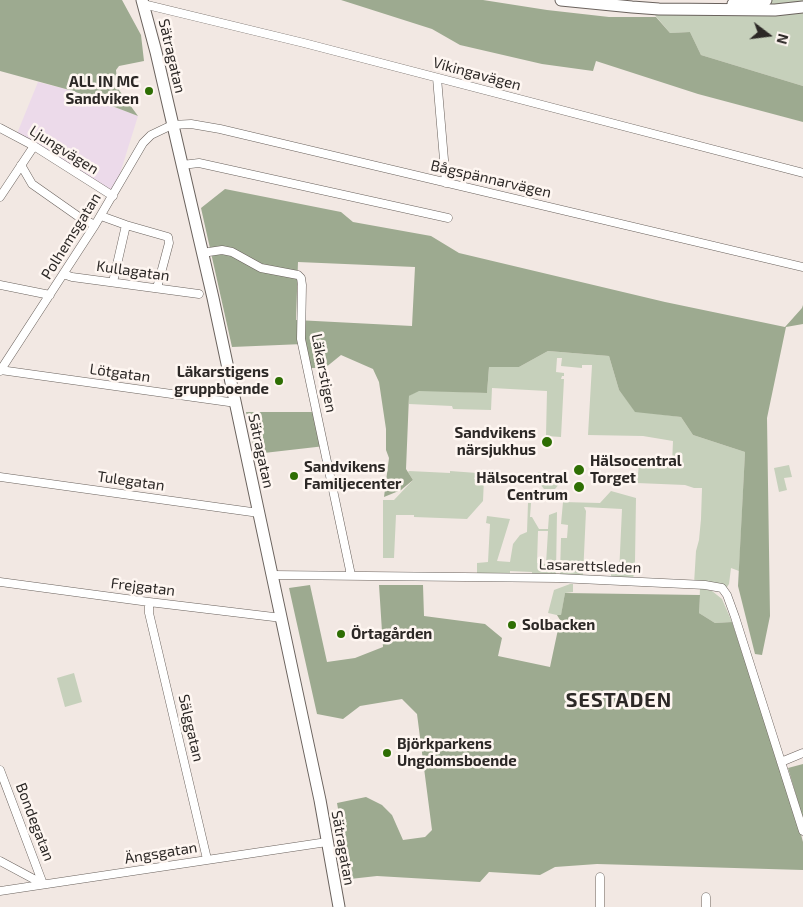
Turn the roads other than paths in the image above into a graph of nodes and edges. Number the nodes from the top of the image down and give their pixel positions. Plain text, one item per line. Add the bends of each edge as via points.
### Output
1 (561, 0) edge
2 (766, 0) edge
3 (142, 1) edge
4 (803, 7) edge
5 (695, 9) junction
6 (437, 78) junction
7 (172, 125) junction
8 (0, 128) edge
9 (34, 146) junction
10 (21, 165) junction
11 (182, 165) junction
12 (803, 173) edge
13 (446, 183) junction
14 (113, 196) junction
15 (0, 197) edge
16 (101, 216) junction
17 (448, 218) dead end
18 (95, 225) junction
19 (126, 225) junction
20 (202, 253) junction
21 (803, 267) edge
22 (63, 274) junction
23 (113, 282) junction
24 (0, 285) edge
25 (157, 288) junction
26 (199, 294) dead end
27 (50, 295) junction
28 (0, 370) edge
29 (236, 403) junction
30 (0, 476) edge
31 (259, 513) junction
32 (273, 575) junction
33 (351, 575) junction
34 (0, 582) edge
35 (149, 602) junction
36 (282, 618) junction
37 (803, 753) edge
38 (781, 762) junction
39 (0, 770) edge
40 (803, 831) edge
41 (327, 842) junction
42 (207, 860) junction
43 (0, 861) edge
44 (600, 877) dead end
45 (43, 884) junction
46 (0, 891) edge
47 (706, 897) dead end
48 (339, 907) edge
49 (600, 907) edge
50 (706, 907) edge

1 - 5 street via 632,8
2 - 5 street
3 - 6 street, Vikingavägen
3 - 7 street, Sätragatan
4 - 5 street
6 - 12 street, Vikingavägen
6 - 13 street
7 - 11 street, Sätragatan
7 - 13 street, Bågspännarvägen via 213,128
7 - 14 street, Polhemsgatan via 151,135 143,143
8 - 9 street, Ljungvägen
9 - 10 street
9 - 14 street, Ljungvägen
10 - 15 street
10 - 18 street via 32,184
11 - 17 street via 199,163
11 - 20 street, Sätragatan
13 - 21 street, Bågspännarvägen
14 - 16 street, Polhemsgatan
16 - 18 street, Polhemsgatan
16 - 19 street
18 - 22 street, Polhemsgatan
19 - 23 street
19 - 25 street via 168,237
20 - 29 street, Sätragatan
20 - 33 street, Läkarstigen via 232,252 261,268 301,278 302,339
22 - 23 street, Kullagatan
22 - 27 street, Polhemsgatan
23 - 25 street, Kullagatan
24 - 27 street
25 - 26 street, Kullagatan
27 - 28 street, Polhemsgatan
28 - 29 street, Lötgatan
29 - 31 street, Sätragatan
30 - 31 street, Tulegatan
31 - 32 street, Sätragatan
32 - 33 street, Lasarettsleden
32 - 36 street, Sätragatan
33 - 38 street, Lasarettsleden via 592,579 704,584 722,588
34 - 35 street, Frejgatan
35 - 36 street, Frejgatan
35 - 42 street, Sälggatan
36 - 41 street, Sätragatan
37 - 38 street
38 - 40 street
39 - 45 street, Bondegatan
41 - 42 street, Ängsgatan
41 - 48 street, Sätragatan
42 - 45 street, Ängsgatan
43 - 45 street
44 - 49 street
45 - 46 street, Ängsgatan
47 - 50 street

